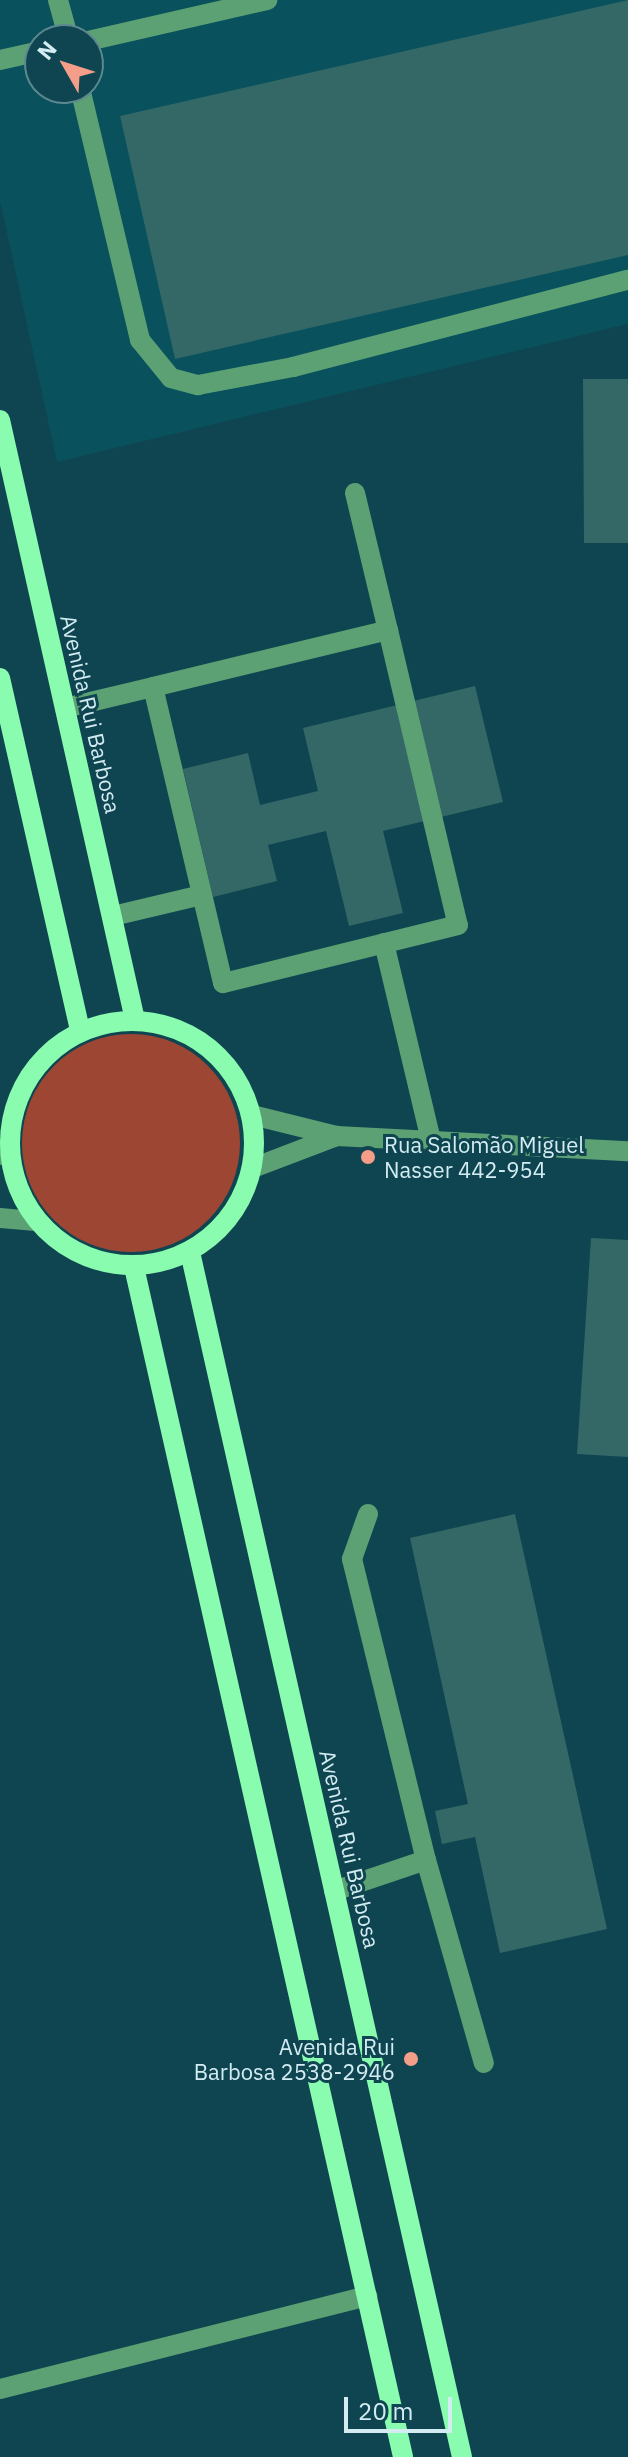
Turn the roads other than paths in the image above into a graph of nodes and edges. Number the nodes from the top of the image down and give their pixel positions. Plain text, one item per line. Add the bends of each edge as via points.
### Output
1 (58, 0) edge
2 (267, 0) edge
3 (65, 24) edge
4 (104, 37) edge
5 (24, 55) edge
6 (0, 60) edge
7 (84, 104) edge
8 (628, 280) edge
9 (0, 420) edge
10 (355, 493) dead end
11 (388, 630) junction
12 (0, 678) edge
13 (153, 687) junction
14 (65, 708) junction
15 (202, 895) junction
16 (113, 916) junction
17 (384, 943) junction
18 (135, 1020) junction
19 (80, 1030) junction
20 (252, 1115) junction
21 (337, 1136) junction
22 (431, 1140) junction
23 (4, 1150) edge
24 (628, 1151) edge
25 (253, 1168) junction
26 (0, 1218) edge
27 (36, 1221) junction
28 (190, 1252) junction
29 (134, 1267) junction
30 (368, 1514) dead end
31 (426, 1860) junction
32 (334, 1891) junction
33 (484, 2063) dead end
34 (367, 2296) junction
35 (0, 2389) edge
36 (403, 2457) edge
37 (462, 2457) edge

1 - 3 street
2 - 4 street
5 - 6 street
7 - 8 street via 140,340 171,378 198,385 293,367
9 - 14 main road, Avenida Rui Barbosa
10 - 11 street
11 - 13 street
11 - 17 street via 458,925
12 - 19 main road
13 - 14 street
13 - 15 street
14 - 16 main road, Avenida Rui Barbosa
15 - 16 street
15 - 17 street via 223,983
16 - 18 main road, Avenida Rui Barbosa
17 - 22 street
18 - 19 main road
18 - 20 main road via 187,1032 219,1057
19 - 23 main road via 42,1058 17,1098
20 - 21 street
20 - 25 main road
21 - 22 street
21 - 25 street
22 - 24 street
23 - 27 main road via 15,1185
25 - 28 main road via 231,1217
26 - 27 street
27 - 29 main road via 79,1255
28 - 29 main road
28 - 32 main road, Avenida Rui Barbosa
29 - 34 main road
30 - 31 street via 352,1559
31 - 32 street
31 - 33 street
32 - 37 main road, Avenida Rui Barbosa
34 - 35 street
34 - 36 main road

